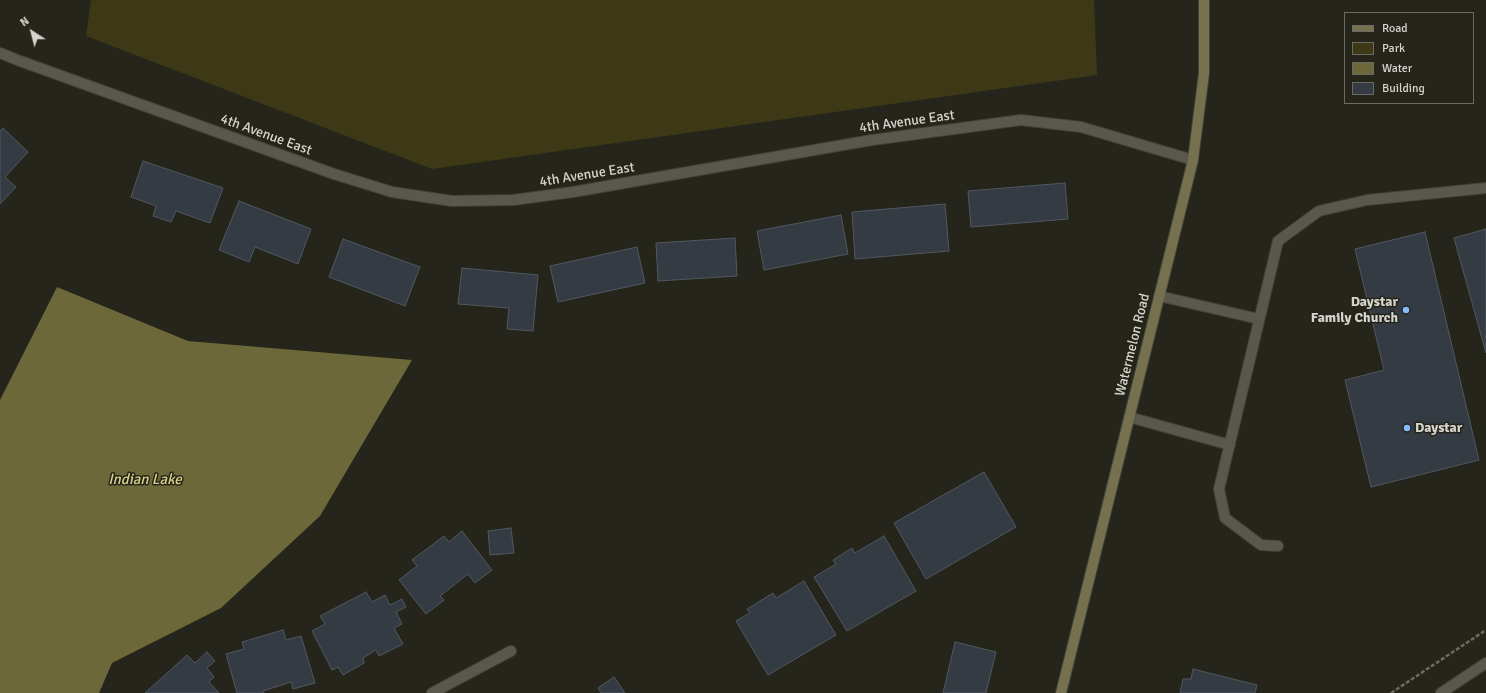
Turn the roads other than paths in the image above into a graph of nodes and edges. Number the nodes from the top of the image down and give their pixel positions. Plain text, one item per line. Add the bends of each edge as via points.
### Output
1 (1204, 0) edge
2 (0, 52) edge
3 (1193, 160) junction
4 (1486, 188) edge
5 (1159, 296) junction
6 (1259, 319) junction
7 (1129, 417) junction
8 (1230, 445) junction
9 (1278, 546) dead end
10 (511, 651) dead end
11 (1486, 663) edge
12 (432, 693) edge
13 (1061, 693) edge
14 (1441, 693) edge

1 - 3 main road, Watermelon Road via 1204,74
2 - 3 street, 4th Avenue East via 334,174 392,192 452,201 512,200 573,192 872,140 1021,120 1081,127
3 - 5 main road, Watermelon Road
4 - 6 street via 1367,200 1319,211 1278,241
5 - 6 street
5 - 7 main road, Watermelon Road
6 - 8 street
7 - 8 street
7 - 13 main road, Watermelon Road
8 - 9 street via 1219,489 1225,518 1261,545
10 - 12 street
11 - 14 street

